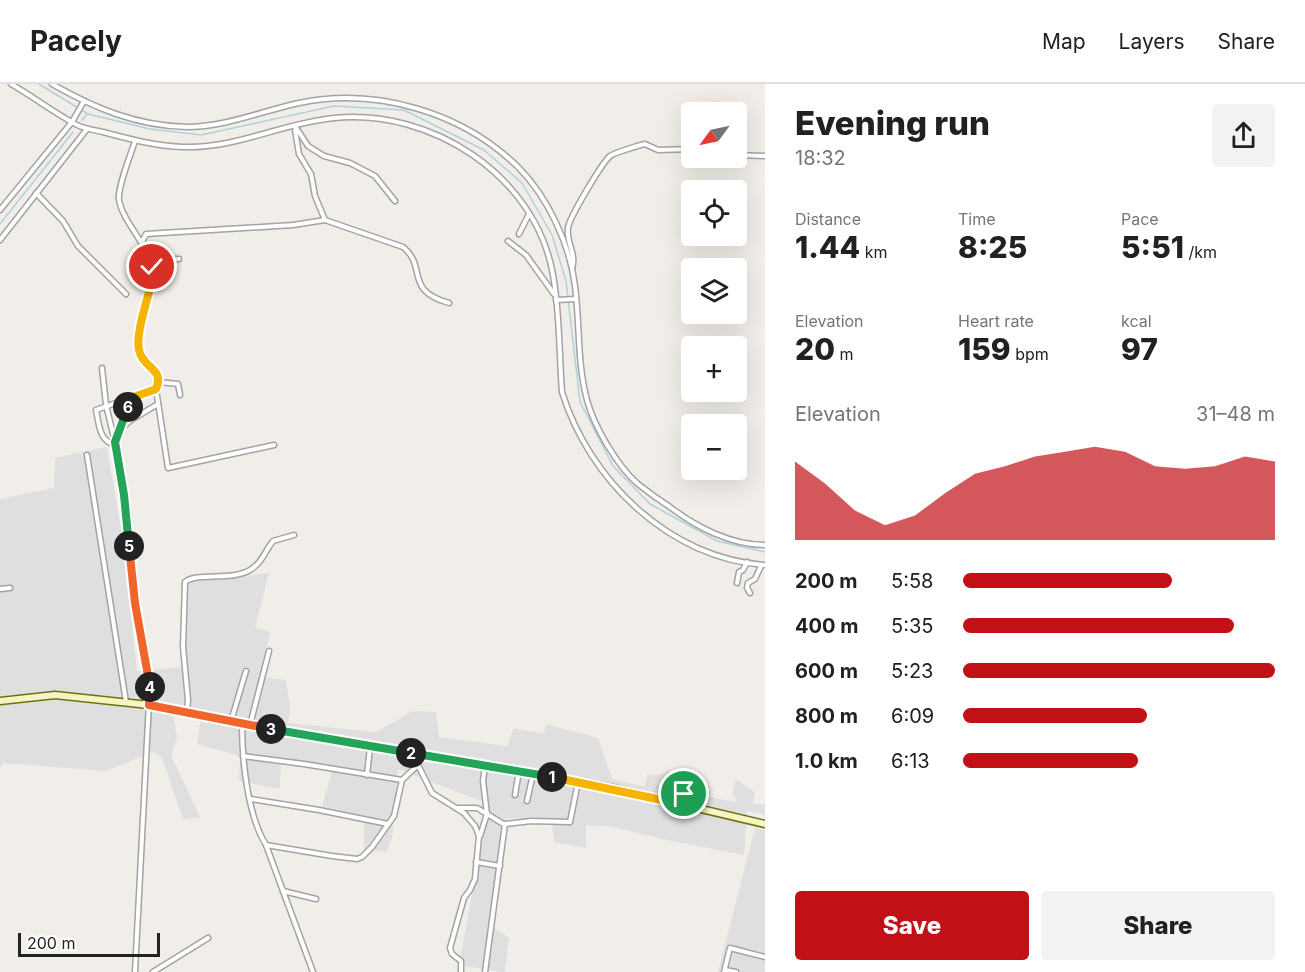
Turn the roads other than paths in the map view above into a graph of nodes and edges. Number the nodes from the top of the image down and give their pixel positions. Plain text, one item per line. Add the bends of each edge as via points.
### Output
1 (11, 84) edge
2 (52, 84) edge
3 (83, 103) junction
4 (73, 120) junction
5 (295, 126) junction
6 (87, 129) junction
7 (135, 141) junction
8 (681, 149) edge
9 (747, 155) edge
10 (765, 156) edge
11 (36, 193) junction
12 (395, 201) dead end
13 (0, 210) edge
14 (529, 213) junction
15 (325, 220) junction
16 (519, 234) dead end
17 (0, 240) edge
18 (508, 241) dead end
19 (142, 242) junction
20 (179, 259) dead end
21 (149, 260) junction
22 (571, 269) junction
23 (126, 294) dead end
24 (556, 299) junction
25 (575, 300) junction
26 (449, 303) dead end
27 (102, 368) dead end
28 (159, 382) junction
29 (156, 389) junction
30 (180, 395) dead end
31 (131, 398) junction
32 (158, 404) junction
33 (106, 405) junction
34 (119, 431) junction
35 (115, 444) junction
36 (274, 445) dead end
37 (87, 455) dead end
38 (294, 535) dead end
39 (765, 545) edge
40 (747, 562) junction
41 (763, 565) edge
42 (737, 584) dead end
43 (10, 588) dead end
44 (0, 589) edge
45 (750, 593) dead end
46 (268, 651) dead end
47 (246, 671) dead end
48 (0, 701) edge
49 (126, 702) junction
50 (149, 705) junction
51 (187, 712) junction
52 (230, 721) junction
53 (242, 724) junction
54 (250, 725) junction
55 (369, 747) junction
56 (418, 754) junction
57 (243, 756) junction
58 (418, 765) junction
59 (485, 765) junction
60 (519, 771) junction
61 (533, 774) junction
62 (366, 775) junction
63 (402, 780) junction
64 (578, 782) junction
65 (688, 786) dead end
66 (515, 795) dead end
67 (251, 800) junction
68 (527, 801) dead end
69 (681, 804) junction
70 (455, 807) junction
71 (487, 814) junction
72 (388, 824) junction
73 (765, 824) edge
74 (505, 825) junction
75 (479, 836) junction
76 (266, 845) junction
77 (476, 862) junction
78 (500, 866) junction
79 (283, 891) junction
80 (316, 899) dead end
81 (208, 938) dead end
82 (765, 957) edge
83 (724, 971) edge
84 (135, 972) edge
85 (153, 972) edge
86 (312, 972) edge
87 (460, 972) edge
88 (485, 972) edge
89 (736, 972) edge

1 - 4 street
2 - 3 street
3 - 4 street
3 - 22 street via 128,119 188,127 330,99 377,100 427,111 474,133 532,182 557,227
4 - 6 street
4 - 13 street
5 - 7 street via 210,146 171,147
5 - 12 street via 308,146 375,176
5 - 14 street via 358,117 422,128 460,146 488,166
5 - 15 street via 299,154 311,174
6 - 7 street
6 - 11 street
7 - 19 street via 119,196 123,211
8 - 22 street via 658,150 645,144 610,156 568,225 574,258
9 - 10 street
11 - 17 street
11 - 23 street via 63,221 78,246
14 - 16 street
14 - 24 street via 553,273
15 - 19 street via 146,234
15 - 26 street via 403,247 412,256 420,285 438,300
18 - 24 street via 526,255
19 - 21 street
20 - 21 street
21 - 28 street via 153,277 137,343
22 - 25 street
24 - 25 street
24 - 40 street via 564,400 585,443 613,484 660,528 716,554
25 - 39 street via 587,400 618,459 637,483 687,520 727,539
27 - 33 street
28 - 29 street
28 - 30 street via 178,384
29 - 31 street
29 - 32 street
31 - 33 street
31 - 34 street
32 - 34 street
32 - 36 street via 168,468
33 - 35 street
33 - 35 street via 96,411 104,440
34 - 35 street
35 - 50 street via 135,603 149,675
37 - 49 street
38 - 51 street via 273,541 262,560 246,572 190,578 185,582
40 - 41 street
40 - 42 street
41 - 45 street via 748,583
43 - 44 street
46 - 54 street
47 - 52 street
48 - 49 main road via 55,695
49 - 50 main road
50 - 51 main road
50 - 84 street
51 - 52 main road
52 - 53 main road
53 - 54 main road
53 - 57 street
54 - 55 main road
55 - 56 main road
55 - 62 street
56 - 58 street
56 - 59 main road
57 - 62 street
57 - 67 street
58 - 63 street
58 - 70 street via 432,794
59 - 60 main road
59 - 71 street
60 - 61 main road
60 - 66 street
61 - 64 main road
61 - 68 street
62 - 63 street
63 - 72 street via 396,811
64 - 69 main road
64 - 74 street via 570,822 531,820
65 - 69 street
67 - 72 street
67 - 76 street
69 - 73 main road
70 - 71 street via 477,808
70 - 75 street via 470,819
71 - 74 street
71 - 75 street
72 - 76 street via 359,859
74 - 78 street
75 - 77 street
76 - 79 street
77 - 78 street
77 - 87 street via 475,879 458,914 450,948 461,961
78 - 88 street
79 - 80 street
79 - 86 street
81 - 85 street
82 - 83 street via 730,948
83 - 89 street

